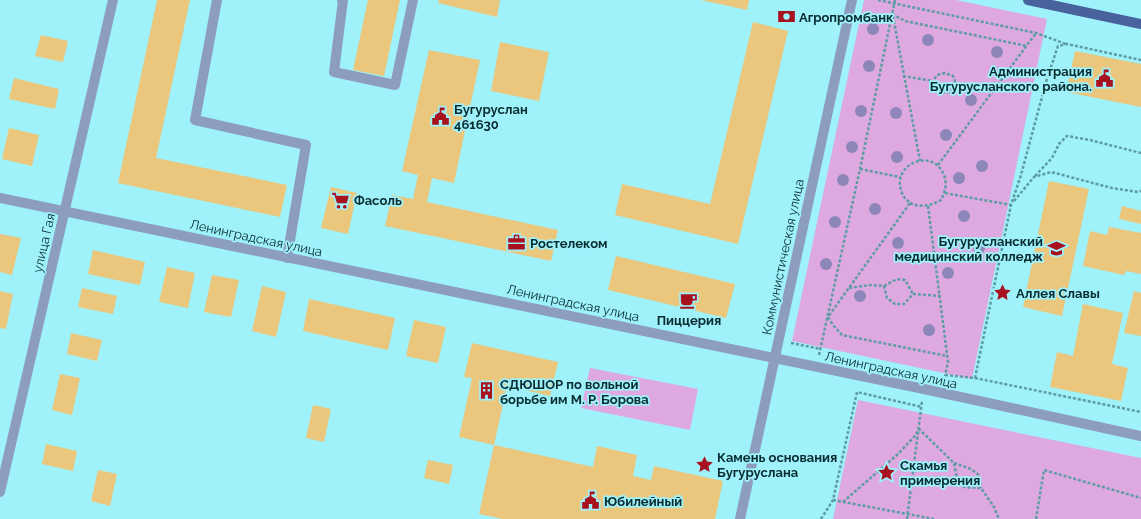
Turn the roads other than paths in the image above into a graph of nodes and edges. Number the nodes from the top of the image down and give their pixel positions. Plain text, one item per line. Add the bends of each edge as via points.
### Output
1 (113, 0) edge
2 (217, 0) edge
3 (342, 0) edge
4 (414, 0) edge
5 (852, 0) edge
6 (1028, 0) edge
7 (1141, 24) edge
8 (0, 198) edge
9 (64, 212) junction
10 (287, 258) junction
11 (774, 358) junction
12 (1141, 436) edge
13 (0, 492) edge
14 (740, 519) edge

1 - 9 street, улица Гая
2 - 10 street via 195,120 306,145
3 - 4 street via 334,72 395,85
5 - 11 street, Коммунистическая улица
6 - 7 main road
8 - 9 street, Ленинградская улица
9 - 10 street, Ленинградская улица
9 - 13 street, улица Гая
10 - 11 street, Ленинградская улица
11 - 12 street, Ленинградская улица
11 - 14 street, Коммунистическая улица

